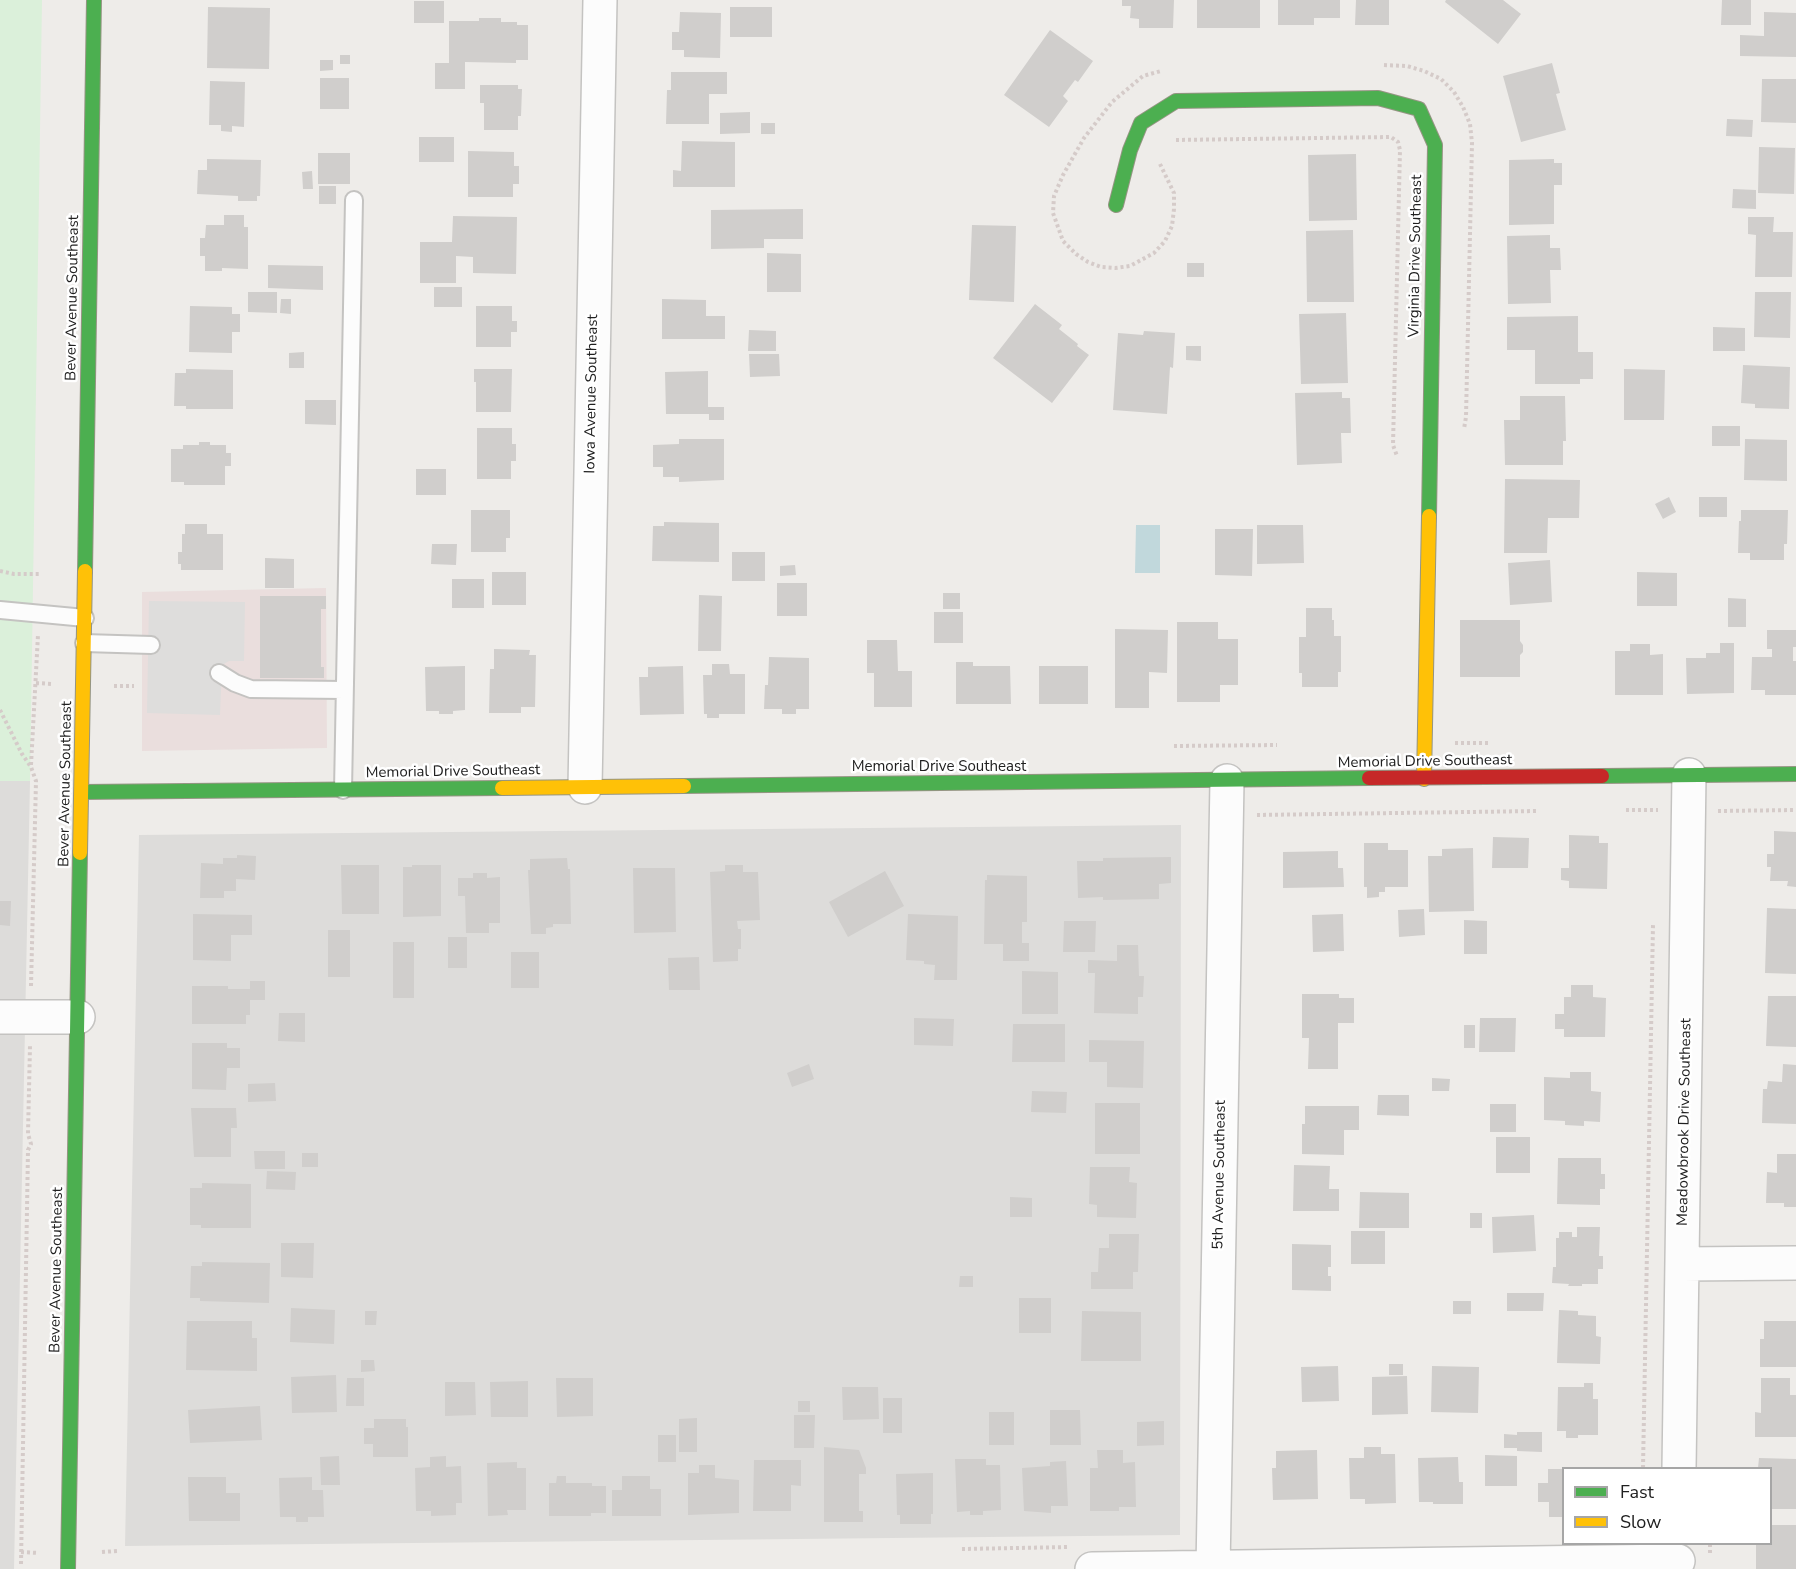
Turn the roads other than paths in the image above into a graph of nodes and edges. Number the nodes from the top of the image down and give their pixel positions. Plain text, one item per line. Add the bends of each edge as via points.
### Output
1 (94, 0) edge
2 (600, 0) edge
3 (354, 200) dead end
4 (1116, 205) dead end
5 (0, 610) edge
6 (85, 618) junction
7 (84, 643) junction
8 (151, 645) dead end
9 (219, 673) dead end
10 (344, 690) junction
11 (1796, 774) edge
12 (1689, 775) junction
13 (1424, 778) junction
14 (1227, 782) junction
15 (585, 787) junction
16 (343, 790) junction
17 (82, 792) junction
18 (0, 1017) edge
19 (78, 1017) junction
20 (1796, 1263) edge
21 (1683, 1264) junction
22 (1679, 1467) edge
23 (1678, 1558) edge
24 (1213, 1568) edge
25 (68, 1569) edge
26 (1092, 1569) edge

1 - 6 street, Bever Avenue Southeast
2 - 15 street, Iowa Avenue Southeast
3 - 10 lane
4 - 13 street, Virginia Drive Southeast via 1141,123 1176,101 1378,98 1419,109 1435,145
5 - 6 lane
6 - 7 street, Bever Avenue Southeast
7 - 8 lane
7 - 17 street, Bever Avenue Southeast
9 - 10 lane via 251,689
10 - 16 lane
11 - 12 street, Memorial Drive Southeast
12 - 13 street, Memorial Drive Southeast
12 - 21 street, Meadowbrook Drive Southeast
13 - 14 street, Memorial Drive Southeast
14 - 15 street, Memorial Drive Southeast
14 - 24 street, 5th Avenue Southeast
15 - 16 street, Memorial Drive Southeast
16 - 17 street, Memorial Drive Southeast
17 - 19 street, Bever Avenue Southeast
18 - 19 street
19 - 25 street, Bever Avenue Southeast
20 - 21 street
21 - 22 street, Meadowbrook Drive Southeast
23 - 24 street
24 - 26 street

